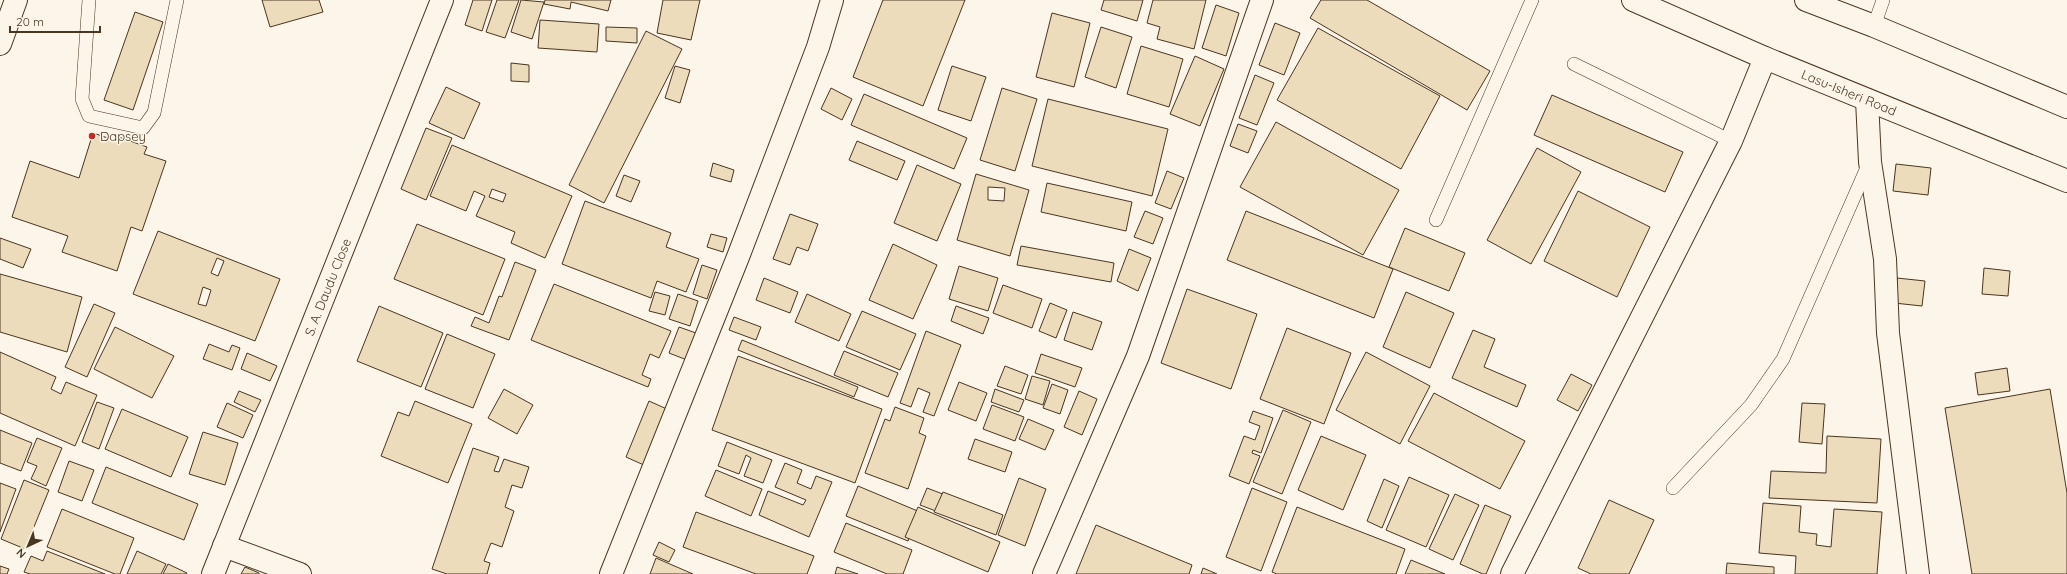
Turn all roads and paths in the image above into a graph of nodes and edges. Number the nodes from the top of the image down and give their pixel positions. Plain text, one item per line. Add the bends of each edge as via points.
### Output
1 (16, 0) edge
2 (89, 0) edge
3 (177, 0) edge
4 (442, 0) edge
5 (832, 0) edge
6 (1262, 0) edge
7 (1532, 0) edge
8 (1633, 0) edge
9 (1884, 0) edge
10 (1812, 1) edge
11 (1874, 26) junction
12 (0, 44) edge
13 (1765, 58) junction
14 (1574, 64) dead end
15 (1867, 100) junction
16 (2067, 105) edge
17 (1731, 141) junction
18 (1870, 162) junction
19 (2067, 181) edge
20 (1436, 220) dead end
21 (1673, 488) dead end
22 (224, 546) junction
23 (213, 574) edge
24 (300, 574) edge
25 (611, 574) edge
26 (1044, 574) edge
27 (1512, 574) edge
28 (1918, 574) edge

1 - 12 street
2 - 3 lane via 82,99 89,116 142,128 154,114
4 - 22 street, S. A. Daudu Close
5 - 25 street via 818,46 740,249
6 - 26 street via 1138,356
7 - 20 lane
8 - 13 street, Lasu-Isheri Road
9 - 11 lane
10 - 11 street
11 - 16 street
13 - 15 street, Lasu-Isheri Road
13 - 17 street
14 - 17 lane
15 - 18 street
15 - 19 street, Lasu-Isheri Road
17 - 27 street
18 - 21 lane via 1783,359 1751,405
18 - 28 street via 1885,259 1888,332
22 - 23 street, S. A. Daudu Close
22 - 24 street

